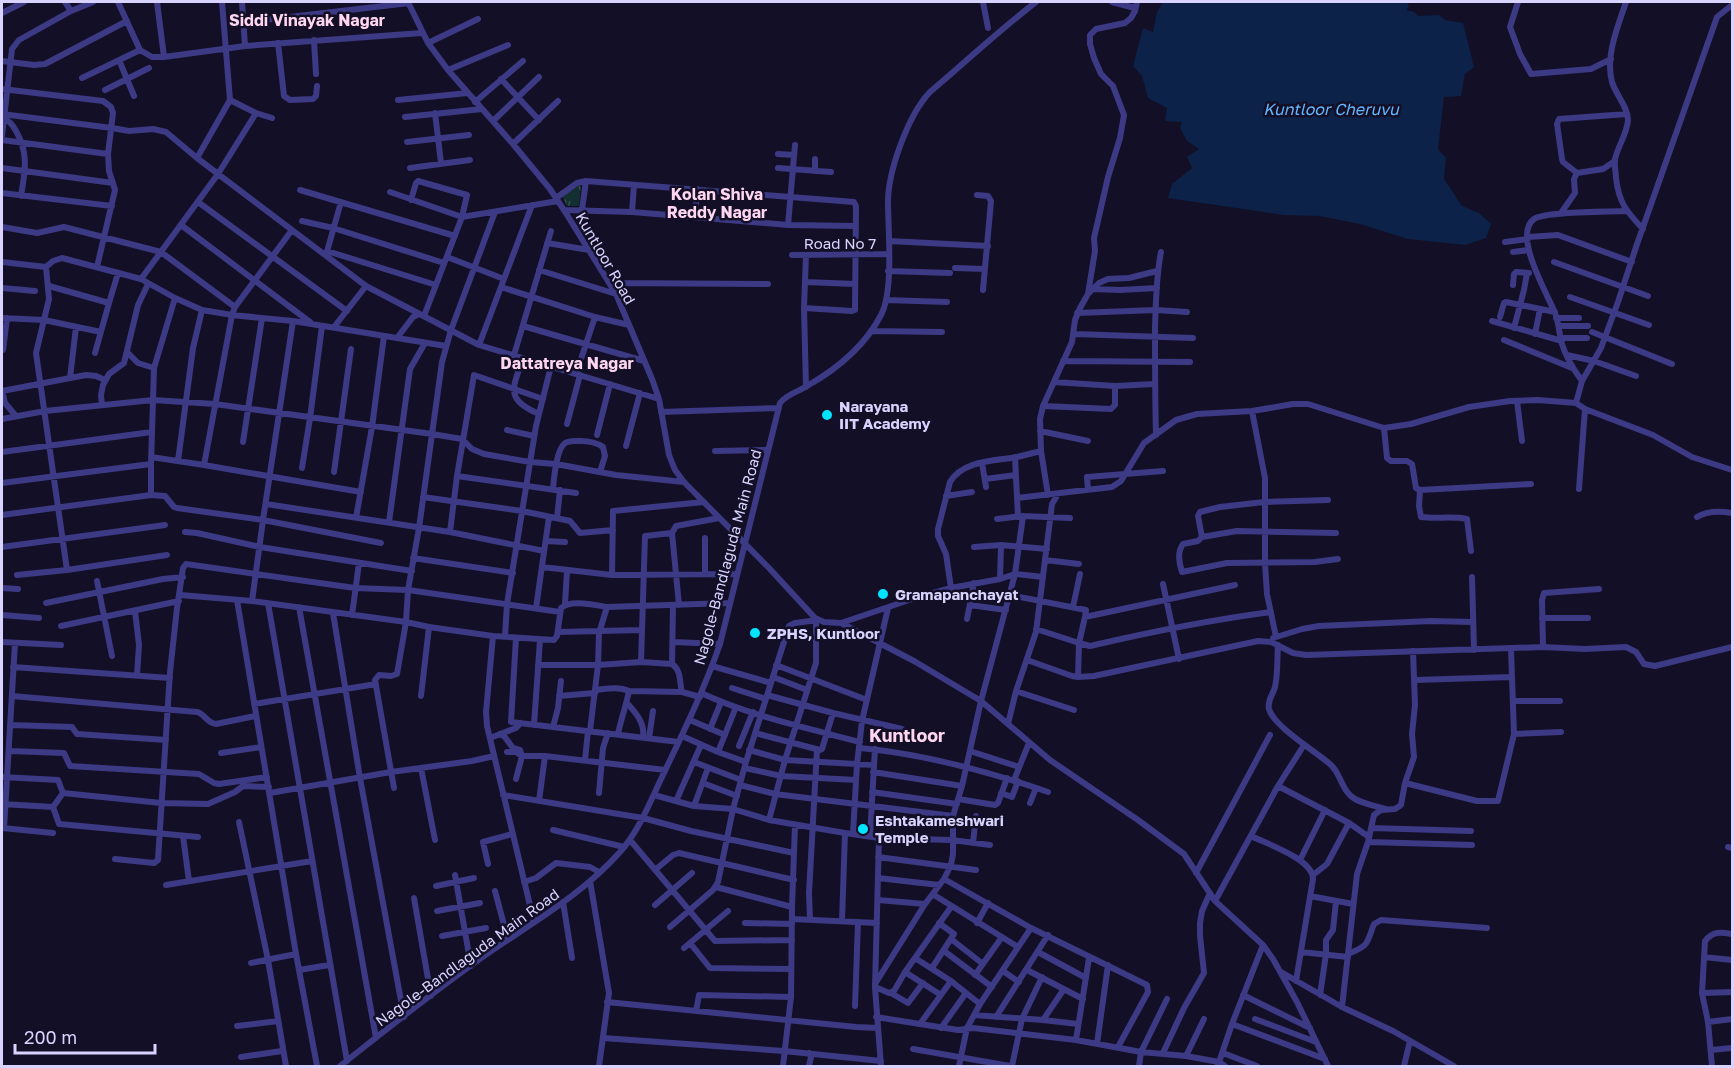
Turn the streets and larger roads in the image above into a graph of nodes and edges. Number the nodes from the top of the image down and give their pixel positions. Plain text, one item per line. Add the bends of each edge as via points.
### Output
1 (24, 2) edge
2 (65, 2) edge
3 (93, 2) edge
4 (118, 2) edge
5 (157, 2) edge
6 (222, 2) edge
7 (242, 2) edge
8 (409, 2) edge
9 (983, 2) edge
10 (1036, 2) edge
11 (1112, 2) edge
12 (1518, 2) edge
13 (1626, 2) edge
14 (1136, 5) edge
15 (1732, 5) edge
16 (71, 12) junction
17 (2, 13) edge
18 (478, 19) dead end
19 (264, 20) dead end
20 (127, 21) junction
21 (988, 28) dead end
22 (422, 33) junction
23 (314, 40) junction
24 (278, 43) junction
25 (428, 43) junction
26 (508, 45) dead end
27 (245, 46) junction
28 (226, 48) junction
29 (140, 50) junction
30 (164, 57) junction
31 (1611, 59) junction
32 (119, 60) junction
33 (2, 61) edge
34 (523, 61) dead end
35 (10, 62) junction
36 (149, 68) dead end
37 (448, 70) junction
38 (316, 74) dead end
39 (539, 77) dead end
40 (82, 78) dead end
41 (127, 79) junction
42 (501, 79) junction
43 (317, 86) dead end
44 (4, 90) edge
45 (105, 90) dead end
46 (468, 93) junction
47 (134, 96) dead end
48 (517, 96) junction
49 (230, 100) junction
50 (398, 100) dead end
51 (558, 101) dead end
52 (475, 102) junction
53 (482, 109) junction
54 (256, 113) junction
55 (435, 113) junction
56 (1627, 114) junction
57 (3, 116) edge
58 (405, 117) dead end
59 (272, 118) dead end
60 (539, 120) junction
61 (493, 121) junction
62 (112, 128) junction
63 (469, 135) dead end
64 (2, 138) edge
65 (438, 138) junction
66 (22, 142) junction
67 (407, 142) dead end
68 (513, 144) junction
69 (795, 145) dead end
70 (108, 154) junction
71 (778, 154) dead end
72 (794, 155) junction
73 (197, 158) junction
74 (815, 159) dead end
75 (470, 160) dead end
76 (1615, 161) junction
77 (441, 163) junction
78 (2, 168) edge
79 (410, 168) dead end
80 (778, 168) dead end
81 (793, 169) junction
82 (25, 171) junction
83 (815, 171) junction
84 (831, 172) dead end
85 (1577, 173) junction
86 (218, 174) junction
87 (586, 181) junction
88 (113, 183) junction
89 (634, 185) junction
90 (697, 189) junction
91 (300, 190) dead end
92 (390, 192) dead end
93 (2, 193) edge
94 (977, 195) dead end
95 (21, 196) junction
96 (790, 197) junction
97 (557, 199) junction
98 (411, 200) junction
99 (198, 202) junction
100 (341, 202) junction
101 (532, 205) junction
102 (112, 206) junction
103 (564, 210) junction
104 (582, 210) junction
105 (1626, 211) junction
106 (495, 212) junction
107 (632, 212) junction
108 (1561, 213) junction
109 (462, 217) junction
110 (695, 217) junction
111 (302, 220) dead end
112 (181, 225) junction
113 (788, 225) junction
114 (856, 226) junction
115 (2, 227) edge
116 (333, 228) junction
117 (1643, 229) junction
118 (292, 230) junction
119 (551, 231) dead end
120 (455, 236) junction
121 (105, 237) junction
122 (1528, 238) junction
123 (889, 241) junction
124 (1505, 242) dead end
125 (547, 243) junction
126 (988, 246) junction
127 (590, 250) junction
128 (1529, 250) junction
129 (161, 252) junction
130 (1161, 252) dead end
131 (1513, 252) dead end
132 (326, 254) junction
133 (792, 255) dead end
134 (806, 255) junction
135 (856, 255) junction
136 (889, 255) junction
137 (273, 256) junction
138 (446, 260) junction
139 (2, 262) edge
140 (1554, 262) dead end
141 (1632, 262) junction
142 (46, 267) junction
143 (97, 267) junction
144 (475, 267) junction
145 (984, 269) junction
146 (539, 270) junction
147 (888, 271) junction
148 (1157, 271) junction
149 (118, 273) junction
150 (1527, 273) junction
151 (1536, 274) junction
152 (141, 279) junction
153 (504, 279) junction
154 (255, 280) junction
155 (804, 282) junction
156 (610, 283) junction
157 (148, 284) junction
158 (768, 284) dead end
159 (855, 284) junction
160 (436, 285) junction
161 (1513, 285) dead end
162 (49, 286) junction
163 (366, 286) junction
164 (501, 287) junction
165 (1623, 287) junction
166 (2, 288) edge
167 (1156, 288) junction
168 (982, 290) dead end
169 (35, 291) dead end
170 (1090, 292) junction
171 (616, 294) junction
172 (1648, 296) dead end
173 (1570, 297) dead end
174 (175, 298) junction
175 (532, 298) junction
176 (886, 300) junction
177 (947, 302) dead end
178 (109, 303) junction
179 (1520, 304) junction
180 (235, 307) junction
181 (804, 308) junction
182 (1540, 309) junction
183 (202, 310) junction
184 (347, 310) junction
185 (1156, 310) junction
186 (1187, 312) dead end
187 (1077, 313) junction
188 (1614, 313) junction
189 (232, 315) junction
190 (422, 315) junction
191 (1556, 315) junction
192 (595, 317) junction
193 (1500, 317) dead end
194 (4, 318) edge
195 (262, 318) junction
196 (1579, 318) dead end
197 (44, 320) junction
198 (293, 321) junction
199 (1492, 321) dead end
200 (312, 324) junction
201 (629, 325) junction
202 (1649, 325) dead end
203 (322, 326) junction
204 (523, 326) junction
205 (1559, 326) junction
206 (1588, 326) dead end
207 (76, 327) junction
208 (334, 327) junction
209 (1514, 328) junction
210 (451, 330) junction
211 (871, 331) junction
212 (101, 332) junction
213 (942, 332) dead end
214 (1074, 334) junction
215 (1535, 334) junction
216 (384, 336) junction
217 (1155, 336) junction
218 (1605, 336) junction
219 (397, 338) junction
220 (1193, 338) dead end
221 (1504, 340) dead end
222 (1562, 340) junction
223 (425, 343) junction
224 (585, 344) junction
225 (479, 345) junction
226 (446, 346) junction
227 (351, 349) dead end
228 (3, 350) dead end
229 (128, 352) junction
230 (95, 353) dead end
231 (514, 355) junction
232 (1567, 355) junction
233 (523, 358) junction
234 (1594, 360) junction
235 (644, 361) junction
236 (1063, 361) junction
237 (1155, 362) junction
238 (1190, 362) dead end
239 (1672, 364) dead end
240 (550, 366) junction
241 (154, 368) junction
242 (1572, 368) junction
243 (578, 374) junction
244 (1636, 376) dead end
245 (70, 378) junction
246 (105, 380) junction
247 (1582, 381) junction
248 (41, 382) junction
249 (1054, 382) junction
250 (610, 384) junction
251 (1155, 384) junction
252 (1115, 386) junction
253 (806, 387) junction
254 (513, 390) junction
255 (2, 393) edge
256 (640, 393) junction
257 (543, 399) junction
258 (658, 399) junction
259 (153, 400) junction
260 (1517, 401) junction
261 (185, 402) junction
262 (1576, 403) junction
263 (215, 404) junction
264 (102, 405) junction
265 (2, 406) edge
266 (1043, 406) junction
267 (778, 408) junction
268 (248, 409) junction
269 (1585, 409) junction
270 (45, 411) junction
271 (1252, 411) junction
272 (661, 412) junction
273 (279, 414) junction
274 (539, 414) junction
275 (16, 416) junction
276 (310, 418) junction
277 (2, 419) edge
278 (340, 422) junction
279 (567, 424) dead end
280 (372, 427) junction
281 (1384, 428) junction
282 (402, 430) junction
283 (507, 430) dead end
284 (1040, 431) junction
285 (152, 432) junction
286 (432, 434) junction
287 (597, 435) dead end
288 (1156, 435) junction
289 (534, 436) junction
290 (462, 439) junction
291 (1088, 441) dead end
292 (1522, 441) dead end
293 (243, 442) dead end
294 (50, 446) junction
295 (627, 446) dead end
296 (768, 450) junction
297 (715, 451) dead end
298 (1041, 451) junction
299 (2, 452) edge
300 (1015, 457) junction
301 (151, 460) junction
302 (178, 461) junction
303 (530, 462) junction
304 (982, 463) junction
305 (556, 464) junction
306 (204, 465) junction
307 (302, 468) dead end
308 (1732, 470) edge
309 (1163, 471) dead end
310 (334, 472) dead end
311 (600, 472) junction
312 (1126, 473) junction
313 (54, 476) junction
314 (270, 476) junction
315 (457, 476) junction
316 (1016, 476) junction
317 (985, 479) junction
318 (684, 482) junction
319 (2, 483) edge
320 (1531, 484) dead end
321 (526, 485) junction
322 (986, 487) dead end
323 (1088, 489) junction
324 (1579, 489) dead end
325 (556, 490) junction
326 (1420, 490) junction
327 (361, 492) junction
328 (972, 492) dead end
329 (576, 493) dead end
330 (1059, 494) junction
331 (151, 495) junction
332 (1048, 495) junction
333 (946, 496) junction
334 (423, 497) junction
335 (1017, 498) junction
336 (1328, 500) dead end
337 (455, 501) junction
338 (704, 502) junction
339 (1264, 502) junction
340 (266, 504) junction
341 (58, 507) junction
342 (522, 511) junction
343 (1732, 513) edge
344 (2, 515) edge
345 (1020, 516) junction
346 (1051, 516) junction
347 (1697, 516) dead end
348 (549, 517) junction
349 (356, 518) junction
350 (557, 518) junction
351 (719, 518) junction
352 (1070, 518) dead end
353 (997, 519) dead end
354 (263, 520) junction
355 (389, 522) junction
356 (165, 525) dead end
357 (419, 528) junction
358 (613, 530) junction
359 (185, 532) dead end
360 (450, 532) junction
361 (1264, 532) junction
362 (672, 533) junction
363 (1336, 533) dead end
364 (1202, 537) junction
365 (705, 538) dead end
366 (63, 539) junction
367 (546, 541) junction
368 (565, 542) dead end
369 (381, 543) dead end
370 (744, 544) junction
371 (1001, 544) junction
372 (518, 545) junction
373 (2, 547) edge
374 (260, 547) junction
375 (974, 547) dead end
376 (1020, 547) junction
377 (1047, 549) junction
378 (544, 551) junction
379 (1471, 551) dead end
380 (167, 555) dead end
381 (413, 558) junction
382 (1338, 559) dead end
383 (1046, 560) junction
384 (359, 562) junction
385 (1265, 563) junction
386 (1079, 564) dead end
387 (542, 567) junction
388 (67, 570) junction
389 (412, 571) junction
390 (567, 571) junction
391 (513, 573) junction
392 (705, 573) junction
393 (737, 573) junction
394 (17, 574) dead end
395 (255, 574) junction
396 (643, 574) junction
397 (1015, 574) junction
398 (1080, 574) dead end
399 (612, 575) junction
400 (676, 575) junction
401 (1043, 577) junction
402 (1472, 577) dead end
403 (183, 578) junction
404 (1000, 579) junction
405 (97, 582) dead end
406 (974, 583) junction
407 (1163, 584) dead end
408 (1235, 585) dead end
409 (2, 588) edge
410 (355, 588) junction
411 (951, 588) junction
412 (18, 589) dead end
413 (1599, 589) dead end
414 (408, 590) junction
415 (99, 592) junction
416 (1010, 595) junction
417 (179, 598) junction
418 (237, 600) junction
419 (1039, 600) junction
420 (1167, 600) junction
421 (252, 601) junction
422 (46, 603) dead end
423 (268, 603) junction
424 (729, 603) junction
425 (507, 604) junction
426 (565, 604) junction
427 (676, 605) junction
428 (970, 605) junction
429 (642, 606) junction
430 (299, 607) junction
431 (607, 607) junction
432 (1073, 607) junction
433 (536, 608) junction
434 (888, 608) junction
435 (1006, 610) junction
436 (135, 611) junction
437 (560, 612) junction
438 (1271, 612) junction
439 (333, 613) junction
440 (2, 615) edge
441 (352, 615) junction
442 (105, 617) junction
443 (1085, 617) junction
444 (39, 618) dead end
445 (1542, 618) junction
446 (1588, 618) dead end
447 (967, 619) dead end
448 (818, 620) junction
449 (406, 622) junction
450 (1473, 622) junction
451 (841, 623) junction
452 (62, 626) dead end
453 (429, 627) junction
454 (1172, 628) junction
455 (1036, 629) junction
456 (600, 630) junction
457 (641, 630) junction
458 (558, 632) junction
459 (493, 636) junction
460 (505, 636) junction
461 (1276, 637) junction
462 (516, 638) junction
463 (540, 640) junction
464 (1268, 641) junction
465 (2, 642) edge
466 (673, 642) junction
467 (15, 643) junction
468 (880, 643) junction
469 (1079, 643) junction
470 (720, 644) junction
471 (61, 645) dead end
472 (1278, 645) junction
473 (1543, 647) junction
474 (1732, 647) edge
475 (1511, 649) junction
476 (1474, 650) junction
477 (1413, 651) junction
478 (112, 656) dead end
479 (1179, 658) junction
480 (1027, 660) junction
481 (640, 662) junction
482 (672, 664) junction
483 (538, 665) junction
484 (598, 665) junction
485 (776, 665) junction
486 (712, 666) junction
487 (13, 667) junction
488 (137, 675) junction
489 (1078, 677) junction
490 (1512, 677) junction
491 (170, 678) junction
492 (811, 678) junction
493 (772, 680) junction
494 (1415, 680) junction
495 (561, 681) dead end
496 (376, 684) junction
497 (732, 688) dead end
498 (346, 689) junction
499 (807, 690) junction
500 (595, 691) junction
501 (629, 691) junction
502 (1016, 691) junction
503 (682, 692) junction
504 (315, 694) junction
505 (700, 695) junction
506 (12, 696) junction
507 (421, 696) dead end
508 (559, 696) junction
509 (767, 697) junction
510 (284, 699) junction
511 (867, 700) junction
512 (981, 701) junction
513 (1513, 701) junction
514 (1560, 701) dead end
515 (721, 702) junction
516 (627, 703) junction
517 (254, 704) junction
518 (802, 705) junction
519 (736, 707) junction
520 (168, 709) junction
521 (1074, 710) dead end
522 (653, 711) dead end
523 (753, 712) junction
524 (833, 713) junction
525 (255, 716) junction
526 (761, 716) junction
527 (690, 720) junction
528 (862, 721) junction
529 (521, 723) junction
530 (1008, 724) junction
531 (11, 725) junction
532 (534, 725) junction
533 (796, 725) junction
534 (553, 727) junction
535 (710, 729) junction
536 (902, 729) dead end
537 (589, 731) junction
538 (1561, 732) dead end
539 (608, 733) junction
540 (755, 733) junction
541 (500, 734) junction
542 (618, 734) junction
543 (827, 734) junction
544 (1514, 734) junction
545 (725, 735) junction
546 (1270, 735) dead end
547 (490, 738) junction
548 (646, 738) junction
549 (680, 739) junction
550 (166, 740) junction
551 (790, 743) junction
552 (1029, 743) junction
553 (701, 745) junction
554 (860, 745) junction
555 (1304, 745) junction
556 (739, 746) dead end
557 (261, 747) junction
558 (749, 750) junction
559 (817, 750) junction
560 (875, 750) junction
561 (10, 751) junction
562 (970, 751) junction
563 (507, 752) dead end
564 (718, 752) junction
565 (221, 753) dead end
566 (494, 756) junction
567 (522, 756) junction
568 (545, 756) junction
569 (585, 760) junction
570 (785, 760) junction
571 (693, 762) junction
572 (816, 762) junction
573 (602, 763) junction
574 (857, 764) junction
575 (745, 765) junction
576 (966, 766) junction
577 (1019, 767) junction
578 (421, 768) junction
579 (708, 768) junction
580 (874, 769) junction
581 (164, 771) junction
582 (665, 771) junction
583 (391, 772) junction
584 (781, 776) junction
585 (5, 777) edge
586 (267, 777) junction
587 (360, 778) junction
588 (815, 778) junction
589 (516, 779) dead end
590 (856, 780) junction
591 (1013, 780) junction
592 (330, 782) junction
593 (229, 783) junction
594 (703, 783) junction
595 (740, 783) junction
596 (1405, 783) junction
597 (244, 786) junction
598 (962, 786) junction
599 (1278, 786) junction
600 (300, 788) junction
601 (394, 788) dead end
602 (1036, 788) junction
603 (269, 790) junction
604 (599, 792) dead end
605 (872, 792) junction
606 (1048, 792) dead end
607 (63, 793) junction
608 (1001, 793) junction
609 (775, 794) junction
610 (503, 795) junction
611 (654, 795) junction
612 (737, 796) junction
613 (814, 798) junction
614 (539, 801) junction
615 (676, 801) junction
616 (957, 802) junction
617 (161, 803) junction
618 (1030, 803) dead end
619 (4, 804) edge
620 (855, 804) junction
621 (694, 806) junction
622 (872, 806) junction
623 (53, 807) junction
624 (733, 809) junction
625 (1386, 809) junction
626 (1325, 810) junction
627 (953, 816) junction
628 (976, 816) dead end
629 (643, 818) junction
630 (769, 820) junction
631 (239, 822) dead end
632 (1349, 823) junction
633 (795, 825) junction
634 (812, 827) junction
635 (3, 828) edge
636 (1371, 828) junction
637 (553, 830) dead end
638 (1471, 831) dead end
639 (53, 832) dead end
640 (844, 833) junction
641 (159, 834) junction
642 (512, 834) junction
643 (853, 834) junction
644 (183, 836) junction
645 (870, 836) junction
646 (1251, 836) junction
647 (198, 837) dead end
648 (879, 838) junction
649 (728, 839) junction
650 (435, 840) dead end
651 (630, 840) junction
652 (952, 840) junction
653 (1368, 840) junction
654 (973, 843) junction
655 (990, 845) dead end
656 (1472, 845) dead end
657 (624, 847) junction
658 (794, 854) junction
659 (878, 857) junction
660 (116, 859) dead end
661 (1300, 860) junction
662 (312, 861) junction
663 (722, 863) junction
664 (488, 864) dead end
665 (282, 865) junction
666 (951, 866) junction
667 (655, 870) junction
668 (976, 870) dead end
669 (249, 871) junction
670 (599, 872) junction
671 (692, 873) dead end
672 (1196, 873) junction
673 (1313, 874) junction
674 (474, 878) dead end
675 (878, 878) junction
676 (456, 879) junction
677 (794, 879) junction
678 (944, 879) junction
679 (189, 880) junction
680 (590, 881) junction
681 (524, 882) junction
682 (166, 885) dead end
683 (939, 885) junction
684 (436, 886) dead end
685 (716, 887) junction
686 (672, 890) junction
687 (495, 891) dead end
688 (1210, 893) junction
689 (934, 895) junction
690 (1310, 896) junction
691 (414, 898) dead end
692 (878, 900) junction
693 (1215, 901) junction
694 (1336, 901) junction
695 (563, 902) junction
696 (480, 903) dead end
697 (988, 903) junction
698 (925, 904) junction
699 (1353, 904) junction
700 (655, 905) dead end
701 (461, 906) junction
702 (792, 907) junction
703 (951, 907) junction
704 (689, 909) junction
705 (437, 911) dead end
706 (728, 911) dead end
707 (810, 919) junction
708 (842, 921) junction
709 (534, 922) junction
710 (792, 922) junction
711 (858, 922) junction
712 (745, 923) dead end
713 (877, 923) junction
714 (939, 923) junction
715 (977, 923) junction
716 (670, 927) dead end
717 (486, 928) dead end
718 (1031, 928) junction
719 (1487, 928) dead end
720 (706, 930) junction
721 (465, 931) junction
722 (1732, 934) edge
723 (1048, 935) junction
724 (442, 936) dead end
725 (1002, 938) junction
726 (951, 939) junction
727 (507, 940) junction
728 (792, 940) junction
729 (1263, 945) junction
730 (1018, 947) junction
731 (944, 951) junction
732 (966, 951) junction
733 (1038, 952) junction
734 (1302, 952) junction
735 (296, 954) junction
736 (1326, 954) junction
737 (1348, 955) junction
738 (1704, 957) junction
739 (572, 958) dead end
740 (915, 958) junction
741 (1089, 958) junction
742 (268, 960) junction
743 (1732, 960) edge
744 (958, 962) junction
745 (251, 963) dead end
746 (983, 964) junction
747 (329, 965) junction
748 (1108, 965) junction
749 (471, 966) junction
750 (932, 968) junction
751 (791, 969) junction
752 (299, 970) junction
753 (1027, 970) junction
754 (1003, 971) junction
755 (905, 972) junction
756 (1281, 972) junction
757 (975, 975) junction
758 (1042, 977) junction
759 (1086, 978) junction
760 (951, 981) junction
761 (1296, 981) junction
762 (1019, 982) junction
763 (923, 983) junction
764 (875, 986) junction
765 (992, 987) junction
766 (1064, 989) junction
767 (1732, 992) edge
768 (891, 993) junction
769 (966, 993) junction
770 (1702, 993) junction
771 (941, 995) junction
772 (1243, 995) junction
773 (1320, 995) junction
774 (431, 996) junction
775 (791, 997) junction
776 (1083, 999) junction
777 (1167, 999) dead end
778 (607, 1002) junction
779 (980, 1004) junction
780 (855, 1006) dead end
781 (1342, 1007) junction
782 (696, 1011) junction
783 (974, 1015) junction
784 (404, 1017) junction
785 (876, 1017) junction
786 (996, 1017) junction
787 (1204, 1018) dead end
788 (1022, 1019) junction
789 (1255, 1019) dead end
790 (788, 1020) junction
791 (1043, 1020) junction
792 (1732, 1020) edge
793 (278, 1021) junction
794 (1708, 1022) junction
795 (920, 1024) junction
796 (1078, 1024) junction
797 (1232, 1024) junction
798 (237, 1026) dead end
799 (878, 1028) junction
800 (941, 1028) junction
801 (967, 1029) junction
802 (1311, 1029) junction
803 (1019, 1033) junction
804 (376, 1038) junction
805 (603, 1038) junction
806 (1076, 1040) junction
807 (1410, 1041) junction
808 (1317, 1042) junction
809 (1097, 1044) junction
810 (1118, 1047) junction
811 (1732, 1048) edge
812 (913, 1049) dead end
813 (1711, 1050) junction
814 (282, 1051) junction
815 (784, 1051) junction
816 (1141, 1052) junction
817 (809, 1053) junction
818 (1163, 1053) junction
819 (1223, 1053) junction
820 (1185, 1056) junction
821 (241, 1057) dead end
822 (961, 1058) junction
823 (1325, 1059) junction
824 (347, 1060) junction
825 (881, 1064) edge
826 (1221, 1065) edge
827 (286, 1066) edge
828 (317, 1066) edge
829 (340, 1066) edge
830 (599, 1066) edge
831 (783, 1066) edge
832 (809, 1066) edge
833 (959, 1066) edge
834 (1011, 1066) edge
835 (1139, 1066) edge
836 (1257, 1066) edge
837 (1328, 1066) edge
838 (1404, 1066) edge
839 (1454, 1066) edge
840 (1712, 1066) edge

1 - 17 street
2 - 16 street
3 - 16 street
4 - 20 street
5 - 30 street
6 - 28 street
7 - 27 street
8 - 19 street
8 - 22 street, Kuntloor Road
9 - 21 street
10 - 123 street via 928,94 914,117 890,178
11 - 14 street
12 - 31 street via 1510,27 1531,74 1591,69
13 - 31 street
14 - 170 street via 1125,22 1096,29 1090,35 1094,58 1101,74 1113,86 1124,116 1094,238
15 - 117 street via 1717,17
16 - 35 street via 19,40 12,49
18 - 25 street
20 - 29 street
20 - 35 street via 45,64
22 - 23 street
22 - 25 street, Kuntloor Road
23 - 24 street
23 - 38 street
24 - 27 street
24 - 43 street via 284,96 290,100 313,99
25 - 37 street, Kuntloor Road
26 - 37 street
27 - 28 street
28 - 30 street
28 - 49 street
29 - 30 street via 152,57
29 - 32 street
31 - 56 street via 1611,79
32 - 40 street
32 - 41 street
33 - 35 street
34 - 42 street
35 - 44 street
36 - 41 street
37 - 46 street, Kuntloor Road
39 - 48 street
41 - 45 street
41 - 47 street
42 - 48 street
42 - 52 street
44 - 57 street
44 - 62 street via 104,101 113,113
46 - 50 street
46 - 52 street, Kuntloor Road
48 - 60 street
48 - 61 street
49 - 54 street
49 - 73 street
51 - 60 street
52 - 53 street, Kuntloor Road
53 - 55 street
53 - 61 street, Kuntloor Road
54 - 59 street
54 - 86 street
55 - 58 street
55 - 65 street
56 - 76 street via 1627,128
56 - 85 street via 1560,119 1557,124 1562,159
57 - 62 street
57 - 64 street
57 - 66 street
60 - 68 street
61 - 68 street, Kuntloor Road
62 - 70 street
62 - 73 street via 134,132 159,129
63 - 65 street
64 - 66 street
65 - 67 street
65 - 77 street
66 - 70 street
66 - 82 street
68 - 97 street, Kuntloor Road
69 - 72 street
70 - 88 street
71 - 72 street
72 - 81 street
73 - 86 street
74 - 83 street
75 - 77 street
76 - 85 street via 1603,169
76 - 105 street via 1618,191
77 - 79 street
78 - 82 street
80 - 81 street
81 - 83 street
81 - 96 street
82 - 88 street
82 - 95 street
83 - 84 street
85 - 108 street via 1575,194
86 - 99 street
86 - 118 street
87 - 89 street
87 - 97 street via 577,183
87 - 104 street
88 - 102 street
89 - 90 street
89 - 107 street
90 - 96 street
90 - 110 street
91 - 100 street
92 - 98 street
93 - 95 street
94 - 126 street via 988,196 991,201
95 - 102 street
96 - 113 street
96 - 114 street via 854,202
97 - 101 street
97 - 103 street, Kuntloor Road
98 - 109 street
98 - 109 street via 418,181 465,193
99 - 112 street
99 - 137 street
100 - 116 street
100 - 120 street
101 - 106 street
101 - 153 street
102 - 121 street
103 - 104 street
103 - 127 street, Kuntloor Road
104 - 107 street
105 - 108 street
105 - 117 street
106 - 109 street
106 - 144 street
107 - 110 street
108 - 122 street via 1536,217
109 - 120 street
110 - 113 street
111 - 116 street
112 - 129 street
112 - 154 street
113 - 114 street
114 - 135 street
115 - 121 street via 37,233 64,227
116 - 132 street
116 - 138 street
117 - 141 street
118 - 132 street
118 - 137 street
119 - 125 street
120 - 138 street
121 - 129 street
121 - 143 street
122 - 124 street
122 - 128 street
122 - 141 street via 1558,235
123 - 126 street
123 - 136 street
125 - 127 street
125 - 146 street
126 - 145 street
127 - 156 street, Kuntloor Road
128 - 131 street
128 - 151 street
129 - 152 street
129 - 180 street
130 - 148 street
132 - 160 street
132 - 163 street
133 - 134 street, Road No 7
134 - 135 street, Road No 7
134 - 155 street
135 - 136 street, Road No 7
135 - 159 street
136 - 147 street
137 - 154 street
137 - 184 street
138 - 144 street
138 - 160 street
139 - 142 street
140 - 165 street
141 - 165 street
142 - 143 street via 62,258
142 - 162 street
143 - 149 street
144 - 153 street
144 - 210 street
145 - 147 street
145 - 168 street
146 - 171 street
146 - 175 street
147 - 176 street
148 - 167 street
148 - 170 street via 1108,279
149 - 152 street
149 - 178 street
150 - 151 street
150 - 161 street via 1516,272
150 - 179 street
151 - 191 street
152 - 157 street
153 - 164 street
154 - 180 street
154 - 200 street
155 - 159 street
155 - 181 street
156 - 158 street
156 - 171 street, Kuntloor Road
157 - 174 street
157 - 229 street via 138,305
159 - 181 street via 854,311
160 - 190 street
162 - 178 street
162 - 197 street
163 - 184 street
163 - 190 street
164 - 175 street
164 - 225 street
165 - 172 street
165 - 188 street
166 - 169 street
167 - 170 street
167 - 185 street
170 - 187 street
171 - 201 street, Kuntloor Road
173 - 188 street
174 - 183 street
174 - 241 street
175 - 192 street
175 - 204 street
176 - 177 street
176 - 211 street
178 - 212 street
179 - 182 street
179 - 193 street via 1504,303
179 - 209 street
180 - 189 street
181 - 253 street
182 - 191 street
182 - 215 street
183 - 189 street
183 - 261 street
184 - 208 street
185 - 186 street
185 - 187 street
185 - 217 street
187 - 214 street
188 - 202 street
188 - 218 street
189 - 195 street
189 - 263 street
190 - 210 street
190 - 219 street via 413,317
191 - 196 street
191 - 205 street
192 - 201 street
192 - 224 street
194 - 197 street
194 - 228 street
195 - 198 street
195 - 268 street
197 - 207 street
197 - 248 street via 36,353
198 - 200 street
198 - 273 street
199 - 209 street
200 - 203 street
201 - 235 street, Kuntloor Road
203 - 208 street
203 - 276 street
204 - 224 street
204 - 231 street
205 - 206 street
205 - 222 street
207 - 212 street
207 - 245 street
208 - 216 street
209 - 215 street
210 - 225 street
210 - 226 street
211 - 213 street
211 - 253 street via 843,363
212 - 230 street
214 - 217 street
214 - 236 street
215 - 222 street
216 - 219 street
216 - 280 street
217 - 220 street
217 - 237 street
218 - 222 street
218 - 234 street
218 - 239 street
219 - 223 street
221 - 242 street
222 - 232 street
223 - 226 street
223 - 282 street via 410,369
224 - 235 street
224 - 243 street
225 - 231 street
226 - 286 street
227 - 278 street
229 - 241 street via 138,363
229 - 246 street via 124,363
231 - 233 street
232 - 234 street
232 - 242 street
233 - 240 street
233 - 254 street
234 - 244 street
234 - 247 street
235 - 258 street, Kuntloor Road
236 - 237 street
236 - 249 street
237 - 238 street
237 - 251 street
240 - 243 street
240 - 257 street
241 - 259 street
242 - 247 street
243 - 250 street
243 - 279 street
245 - 246 street via 96,376
245 - 248 street
246 - 264 street
247 - 262 street
248 - 255 street
248 - 270 street
249 - 252 street
249 - 266 street
250 - 256 street
250 - 287 street
251 - 252 street
251 - 288 street
252 - 266 street via 1115,405 1111,409
253 - 267 street via 786,397
254 - 257 street
254 - 274 street via 524,408
254 - 290 street via 474,375
255 - 265 street
255 - 275 street
256 - 258 street
256 - 295 street
257 - 274 street
258 - 272 street, Kuntloor Road
259 - 261 street
259 - 264 street
259 - 285 street
260 - 262 street
260 - 281 street via 1469,407
260 - 292 street
261 - 263 street
261 - 302 street
262 - 269 street
263 - 268 street
263 - 306 street
264 - 270 street
266 - 284 street
267 - 272 street
267 - 296 street, Nagole-Bandlaguda Main Road
268 - 273 street
268 - 293 street
269 - 308 street via 1653,435 1692,457
269 - 324 street
270 - 275 street
270 - 294 street
271 - 281 street via 1308,404
271 - 288 street via 1185,417
271 - 339 street via 1266,478
272 - 318 street, Kuntloor Road via 670,462
273 - 276 street
273 - 314 street
274 - 289 street
275 - 277 street
276 - 278 street
276 - 307 street
278 - 280 street
278 - 310 street
280 - 282 street
280 - 327 street
281 - 326 street via 1387,458 1412,464 1416,488
282 - 286 street
282 - 355 street
283 - 289 street
284 - 291 street
284 - 298 street
285 - 294 street
285 - 301 street
286 - 290 street
286 - 334 street
288 - 312 street via 1144,442
289 - 303 street
290 - 303 street via 484,454
290 - 315 street
294 - 299 street
294 - 313 street
296 - 297 street
296 - 370 street, Nagole-Bandlaguda Main Road
298 - 300 street
298 - 332 street
300 - 304 street
300 - 316 street
301 - 302 street
301 - 313 street
301 - 331 street
302 - 306 street
303 - 305 street
303 - 321 street
304 - 317 street
304 - 333 street via 953,476
305 - 311 street
305 - 311 street via 566,443 583,441 603,447 605,456
305 - 325 street
306 - 314 street
309 - 312 street
311 - 318 street
312 - 323 street via 1117,485
312 - 323 street via 1087,477
313 - 319 street
313 - 341 street
314 - 327 street
314 - 340 street
315 - 321 street
315 - 337 street
316 - 317 street
316 - 335 street
317 - 322 street
318 - 338 street, Kuntloor Road
320 - 326 street
321 - 325 street
321 - 342 street
323 - 330 street
325 - 329 street
325 - 350 street
326 - 379 street via 1421,518 1467,519
327 - 349 street
328 - 333 street
330 - 332 street
330 - 346 street via 1052,504
331 - 341 street
331 - 354 street via 165,496 177,508
332 - 335 street
333 - 411 street via 938,536 946,554
334 - 337 street
334 - 357 street
335 - 345 street
336 - 339 street
337 - 342 street
337 - 360 street
338 - 351 street, Kuntloor Road
338 - 358 street via 614,511
339 - 361 street
339 - 364 street via 1200,512
340 - 349 street
340 - 354 street
341 - 344 street
341 - 366 street
342 - 348 street
342 - 372 street
343 - 347 street
345 - 346 street
345 - 353 street
345 - 376 street
346 - 352 street
346 - 377 street
348 - 350 street
348 - 367 street
349 - 355 street
350 - 358 street via 570,521 580,533
351 - 362 street via 676,526
351 - 370 street, Kuntloor Road
354 - 369 street
354 - 374 street
355 - 357 street
356 - 366 street
357 - 360 street
357 - 381 street
358 - 399 street
359 - 374 street
360 - 372 street
361 - 363 street
361 - 364 street via 1237,531
361 - 385 street
362 - 396 street via 645,536
362 - 400 street
364 - 385 street via 1181,548 1182,572 1227,563
365 - 392 street
366 - 373 street
366 - 388 street
367 - 368 street
367 - 378 street
370 - 393 street, Nagole-Bandlaguda Main Road
370 - 448 street, Kuntloor Road
371 - 375 street
371 - 376 street
371 - 404 street
372 - 378 street
372 - 391 street
374 - 384 street
374 - 395 street
376 - 377 street
376 - 397 street
377 - 383 street
378 - 387 street
380 - 388 street
381 - 389 street
381 - 391 street
382 - 385 street
383 - 386 street
383 - 401 street
384 - 389 street
384 - 410 street
385 - 438 street
387 - 390 street
387 - 433 street
388 - 394 street
389 - 414 street
390 - 399 street
390 - 426 street
391 - 425 street
392 - 393 street
392 - 400 street
393 - 424 street, Nagole-Bandlaguda Main Road
395 - 403 street via 188,564 184,566
395 - 410 street
395 - 421 street
396 - 399 street
396 - 400 street
396 - 429 street
397 - 401 street
397 - 404 street
397 - 416 street
398 - 432 street
400 - 427 street
401 - 419 street
402 - 450 street
403 - 415 street
403 - 417 street
404 - 406 street
405 - 415 street
406 - 411 street
406 - 428 street
407 - 420 street
408 - 420 street
409 - 412 street
410 - 414 street
410 - 441 street
411 - 434 street
413 - 445 street via 1544,593
414 - 425 street
414 - 449 street
415 - 422 street
415 - 442 street
416 - 419 street
416 - 435 street
417 - 418 street
417 - 436 street
417 - 491 street
418 - 421 street
418 - 517 street
419 - 432 street
419 - 455 street
420 - 443 street
420 - 454 street
421 - 423 street
423 - 430 street
423 - 510 street
424 - 427 street
424 - 470 street, Nagole-Bandlaguda Main Road
425 - 433 street
425 - 460 street
426 - 431 street
426 - 437 street
427 - 429 street
427 - 466 street
428 - 435 street
428 - 447 street
429 - 431 street
429 - 457 street
430 - 439 street
430 - 504 street
431 - 456 street
432 - 443 street via 1086,610
433 - 437 street
434 - 451 street
434 - 468 street
435 - 512 street
436 - 442 street
436 - 488 street
437 - 458 street
438 - 454 street
438 - 461 street
439 - 441 street
439 - 498 street
440 - 444 street
441 - 449 street
442 - 452 street
442 - 478 street
443 - 469 street
445 - 446 street
445 - 473 street
448 - 451 street
448 - 485 street via 789,626
448 - 492 street via 816,663
449 - 453 street
449 - 496 street via 397,674 376,676
450 - 461 street via 1319,626
450 - 476 street
451 - 468 street
453 - 459 street
453 - 507 street
454 - 469 street via 1090,646
454 - 479 street
455 - 469 street
455 - 480 street
456 - 457 street
456 - 458 street
456 - 484 street
457 - 481 street
458 - 463 street via 554,640
459 - 460 street
459 - 547 street via 486,712
460 - 462 street
461 - 464 street
462 - 463 street
462 - 529 street via 510,721
463 - 483 street
464 - 472 street
464 - 479 street
465 - 467 street
466 - 470 street
466 - 482 street
467 - 471 street
467 - 487 street
468 - 511 street
468 - 512 street
469 - 489 street
470 - 486 street, Nagole-Bandlaguda Main Road
472 - 477 street via 1306,656
472 - 555 street via 1269,709
473 - 474 street via 1626,647 1636,652 1644,664 1655,666
473 - 475 street
475 - 476 street
475 - 490 street
476 - 477 street
477 - 494 street
479 - 489 street
480 - 489 street
480 - 502 street
481 - 482 street
481 - 484 street
482 - 503 street via 680,675
483 - 484 street
483 - 532 street
484 - 500 street
485 - 492 street
485 - 493 street
486 - 493 street
486 - 505 street, Nagole-Bandlaguda Main Road
487 - 488 street
487 - 506 street
488 - 491 street
490 - 494 street
490 - 513 street
491 - 520 street
492 - 499 street
492 - 511 street
493 - 499 street
493 - 509 street
494 - 596 street via 1414,757
495 - 508 street
496 - 498 street
496 - 583 street
497 - 509 street
498 - 504 street
498 - 587 street
499 - 518 street
500 - 501 street
500 - 508 street
500 - 537 street
501 - 503 street
501 - 516 street
502 - 521 street
502 - 530 street
503 - 505 street
504 - 510 street
504 - 592 street
505 - 515 street
505 - 527 street, Nagole-Bandlaguda Main Road
506 - 520 street
506 - 531 street
508 - 534 street
509 - 518 street
509 - 526 street
510 - 517 street
510 - 600 street
511 - 528 street
512 - 530 street
512 - 562 street
513 - 514 street
513 - 544 street
515 - 519 street
515 - 535 street
516 - 542 street
516 - 548 street via 638,716
517 - 525 street
518 - 524 street
518 - 533 street
519 - 523 street
519 - 545 street
520 - 525 street via 200,713 210,723
520 - 550 street
522 - 548 street
523 - 526 street
523 - 556 street
524 - 528 street
524 - 543 street
525 - 557 street
526 - 533 street
526 - 540 street
527 - 535 street
527 - 549 street, Nagole-Bandlaguda Main Road
528 - 536 street
528 - 554 street
529 - 532 street
529 - 541 street
530 - 552 street
531 - 550 street via 72,727 77,734
531 - 561 street
532 - 534 street
533 - 543 street
533 - 551 street
534 - 537 street
535 - 545 street
537 - 539 street
537 - 569 street
538 - 544 street
539 - 542 street
539 - 573 street
540 - 551 street
540 - 558 street
541 - 547 street
541 - 567 street
542 - 548 street
543 - 554 street
543 - 559 street via 822,749
544 - 596 street via 1498,801 1477,801
545 - 564 street
546 - 672 street
547 - 566 street
548 - 549 street
549 - 553 street
549 - 582 street, Nagole-Bandlaguda Main Road
550 - 581 street
551 - 559 street
551 - 570 street
552 - 577 street
552 - 672 street via 1176,847
553 - 564 street
553 - 571 street
554 - 560 street
554 - 574 street
555 - 599 street
555 - 625 street via 1331,764 1354,799
557 - 565 street
557 - 586 street
558 - 570 street
558 - 575 street
559 - 572 street
560 - 576 street
560 - 580 street
561 - 581 street via 64,753 70,766
561 - 585 street
562 - 576 street
562 - 577 street
563 - 567 street
564 - 575 street
566 - 578 street
566 - 610 street
567 - 568 street
567 - 589 street
568 - 569 street
568 - 614 street
569 - 573 street
570 - 572 street
570 - 584 street
571 - 579 street
571 - 615 street
572 - 574 street
572 - 588 street
573 - 582 street
573 - 604 street
574 - 580 street
574 - 590 street
575 - 584 street
575 - 595 street
576 - 591 street
576 - 598 street
577 - 591 street
578 - 583 street
578 - 650 street
579 - 594 street
579 - 595 street
580 - 598 street
580 - 605 street
581 - 593 street via 199,774 214,783
581 - 617 street
582 - 611 street, Nagole-Bandlaguda Main Road
583 - 587 street
583 - 601 street
584 - 588 street
584 - 609 street
585 - 607 street via 58,780
585 - 619 street
586 - 593 street
586 - 603 street
587 - 592 street
587 - 784 street
588 - 590 street
588 - 613 street
590 - 620 street
591 - 602 street
591 - 608 street
591 - 608 street via 1012,797
592 - 600 street
592 - 804 street
593 - 597 street
594 - 612 street
594 - 621 street
595 - 609 street
595 - 612 street
596 - 625 street via 1401,805
597 - 603 street
597 - 617 street via 208,804
598 - 616 street
599 - 626 street
599 - 646 street
600 - 603 street
600 - 662 street
602 - 606 street
602 - 618 street
603 - 665 street
605 - 616 street
605 - 622 street
607 - 617 street
607 - 623 street
608 - 616 street via 995,805
609 - 613 street
609 - 630 street
610 - 614 street
610 - 642 street
611 - 615 street
611 - 629 street, Nagole-Bandlaguda Main Road
612 - 624 street
613 - 620 street
613 - 634 street
614 - 629 street
615 - 621 street
616 - 627 street
617 - 641 street
619 - 623 street
619 - 635 street
620 - 622 street
620 - 643 street
621 - 624 street
622 - 627 street
622 - 645 street
623 - 641 street via 59,824
624 - 630 street
624 - 649 street
625 - 636 street via 1374,815
626 - 632 street
626 - 661 street
627 - 652 street
628 - 654 street
629 - 649 street
629 - 651 street, Nagole-Bandlaguda Main Road
630 - 633 street
631 - 669 street
632 - 653 street
632 - 673 street via 1327,864
633 - 634 street
633 - 658 street
634 - 640 street
634 - 707 street
635 - 639 street
636 - 638 street
636 - 653 street
637 - 657 street
640 - 643 street
640 - 708 street
641 - 644 street
641 - 660 street via 155,863
642 - 664 street via 483,842
642 - 681 street
643 - 645 street
644 - 647 street
644 - 679 street
645 - 648 street
646 - 661 street
646 - 693 street
648 - 652 street
648 - 659 street
649 - 658 street
649 - 663 street
651 - 657 street, Nagole-Bandlaguda Main Road
651 - 667 street
652 - 654 street
652 - 666 street
653 - 656 street
653 - 699 street
654 - 655 street
657 - 670 street, Nagole-Bandlaguda Main Road
658 - 677 street
659 - 666 street
659 - 675 street
661 - 673 street
662 - 665 street
662 - 747 street
663 - 667 street via 676,853
663 - 677 street
663 - 685 street
665 - 669 street
665 - 735 street
666 - 668 street
666 - 678 street
667 - 686 street
669 - 679 street
669 - 742 street
670 - 680 street, Nagole-Bandlaguda Main Road
670 - 681 street via 590,867 556,863
671 - 686 street
672 - 688 street
673 - 690 street
674 - 676 street
675 - 683 street
675 - 692 street
676 - 684 street
676 - 701 street
677 - 702 street
678 - 683 street
678 - 697 street
679 - 682 street
680 - 695 street, Nagole-Bandlaguda Main Road
680 - 778 street via 609,989
681 - 709 street
683 - 689 street
685 - 702 street
685 - 704 street
686 - 700 street
686 - 704 street
687 - 727 street
688 - 693 street
688 - 818 street via 1200,923 1204,974
689 - 698 street
689 - 703 street
690 - 694 street
690 - 734 street
691 - 774 street
692 - 698 street
692 - 713 street
693 - 729 street
694 - 699 street
694 - 736 street
695 - 709 street, Nagole-Bandlaguda Main Road
695 - 739 street
696 - 701 street
697 - 715 street
697 - 718 street
698 - 764 street
699 - 737 street
701 - 705 street
701 - 721 street
702 - 710 street
703 - 714 street
703 - 715 street
704 - 716 street
704 - 720 street
706 - 720 street
707 - 708 street
707 - 710 street
708 - 711 street
709 - 727 street, Nagole-Bandlaguda Main Road
710 - 712 street
710 - 728 street
711 - 713 street
711 - 780 street
713 - 764 street
714 - 726 street via 954,932
714 - 740 street
715 - 725 street
717 - 721 street
718 - 723 street
718 - 730 street
719 - 737 street via 1381,920 1374,924 1367,944
720 - 728 street via 715,941
720 - 751 street via 687,945 710,968
721 - 724 street
721 - 749 street
722 - 738 street via 1710,935 1705,941
723 - 733 street
723 - 741 street
725 - 730 street
725 - 746 street
726 - 731 street
726 - 732 street
727 - 749 street, Nagole-Bandlaguda Main Road
728 - 751 street
729 - 756 street
729 - 772 street
730 - 754 street
731 - 744 street
731 - 750 street
732 - 744 street
732 - 746 street
733 - 753 street
733 - 759 street
734 - 736 street
734 - 761 street
735 - 742 street
735 - 752 street
736 - 737 street
736 - 773 street
737 - 781 street
738 - 743 street
738 - 770 street
740 - 750 street
740 - 755 street
741 - 748 street
741 - 759 street
742 - 745 street
742 - 793 street
744 - 757 street
746 - 757 street
747 - 752 street
747 - 824 street
748 - 809 street
748 - 810 street via 1147,985 1149,990
749 - 774 street, Nagole-Bandlaguda Main Road
750 - 760 street
751 - 775 street
752 - 828 street
753 - 758 street
753 - 762 street
754 - 762 street
754 - 765 street
755 - 763 street
755 - 768 street
756 - 761 street
756 - 802 street
757 - 765 street
758 - 766 street
758 - 788 street
759 - 776 street
760 - 769 street
760 - 771 street
761 - 773 street
762 - 786 street
763 - 768 street via 908,1003
763 - 771 street
764 - 768 street
764 - 785 street
765 - 779 street
766 - 776 street
766 - 791 street
767 - 770 street
769 - 779 street
769 - 800 street
770 - 794 street
771 - 795 street
772 - 797 street
772 - 802 street
773 - 781 street
774 - 784 street, Nagole-Bandlaguda Main Road
775 - 782 street via 699,995
775 - 790 street
776 - 796 street
777 - 816 street
778 - 782 street
778 - 805 street
779 - 783 street
781 - 807 street
782 - 790 street
783 - 786 street
783 - 801 street
784 - 804 street, Nagole-Bandlaguda Main Road
785 - 795 street
785 - 799 street
786 - 788 street
787 - 820 street
788 - 791 street
788 - 803 street
789 - 808 street
790 - 799 street
790 - 815 street
791 - 796 street
792 - 794 street
793 - 798 street
793 - 814 street
794 - 813 street
795 - 800 street
796 - 806 street
797 - 819 street
797 - 823 street
799 - 825 street
800 - 801 street
801 - 803 street
801 - 822 street
802 - 808 street
803 - 806 street
803 - 834 street
804 - 824 street, Nagole-Bandlaguda Main Road
805 - 815 street
805 - 830 street
806 - 809 street
807 - 838 street
807 - 839 street
808 - 823 street
809 - 810 street
810 - 816 street
811 - 813 street
812 - 822 street
813 - 840 street
814 - 821 street
814 - 827 street
815 - 817 street
815 - 831 street
816 - 818 street
816 - 835 street
817 - 825 street
817 - 832 street
818 - 820 street
819 - 826 street
819 - 836 street
820 - 826 street
822 - 833 street
822 - 834 street
823 - 837 street
824 - 829 street, Nagole-Bandlaguda Main Road

